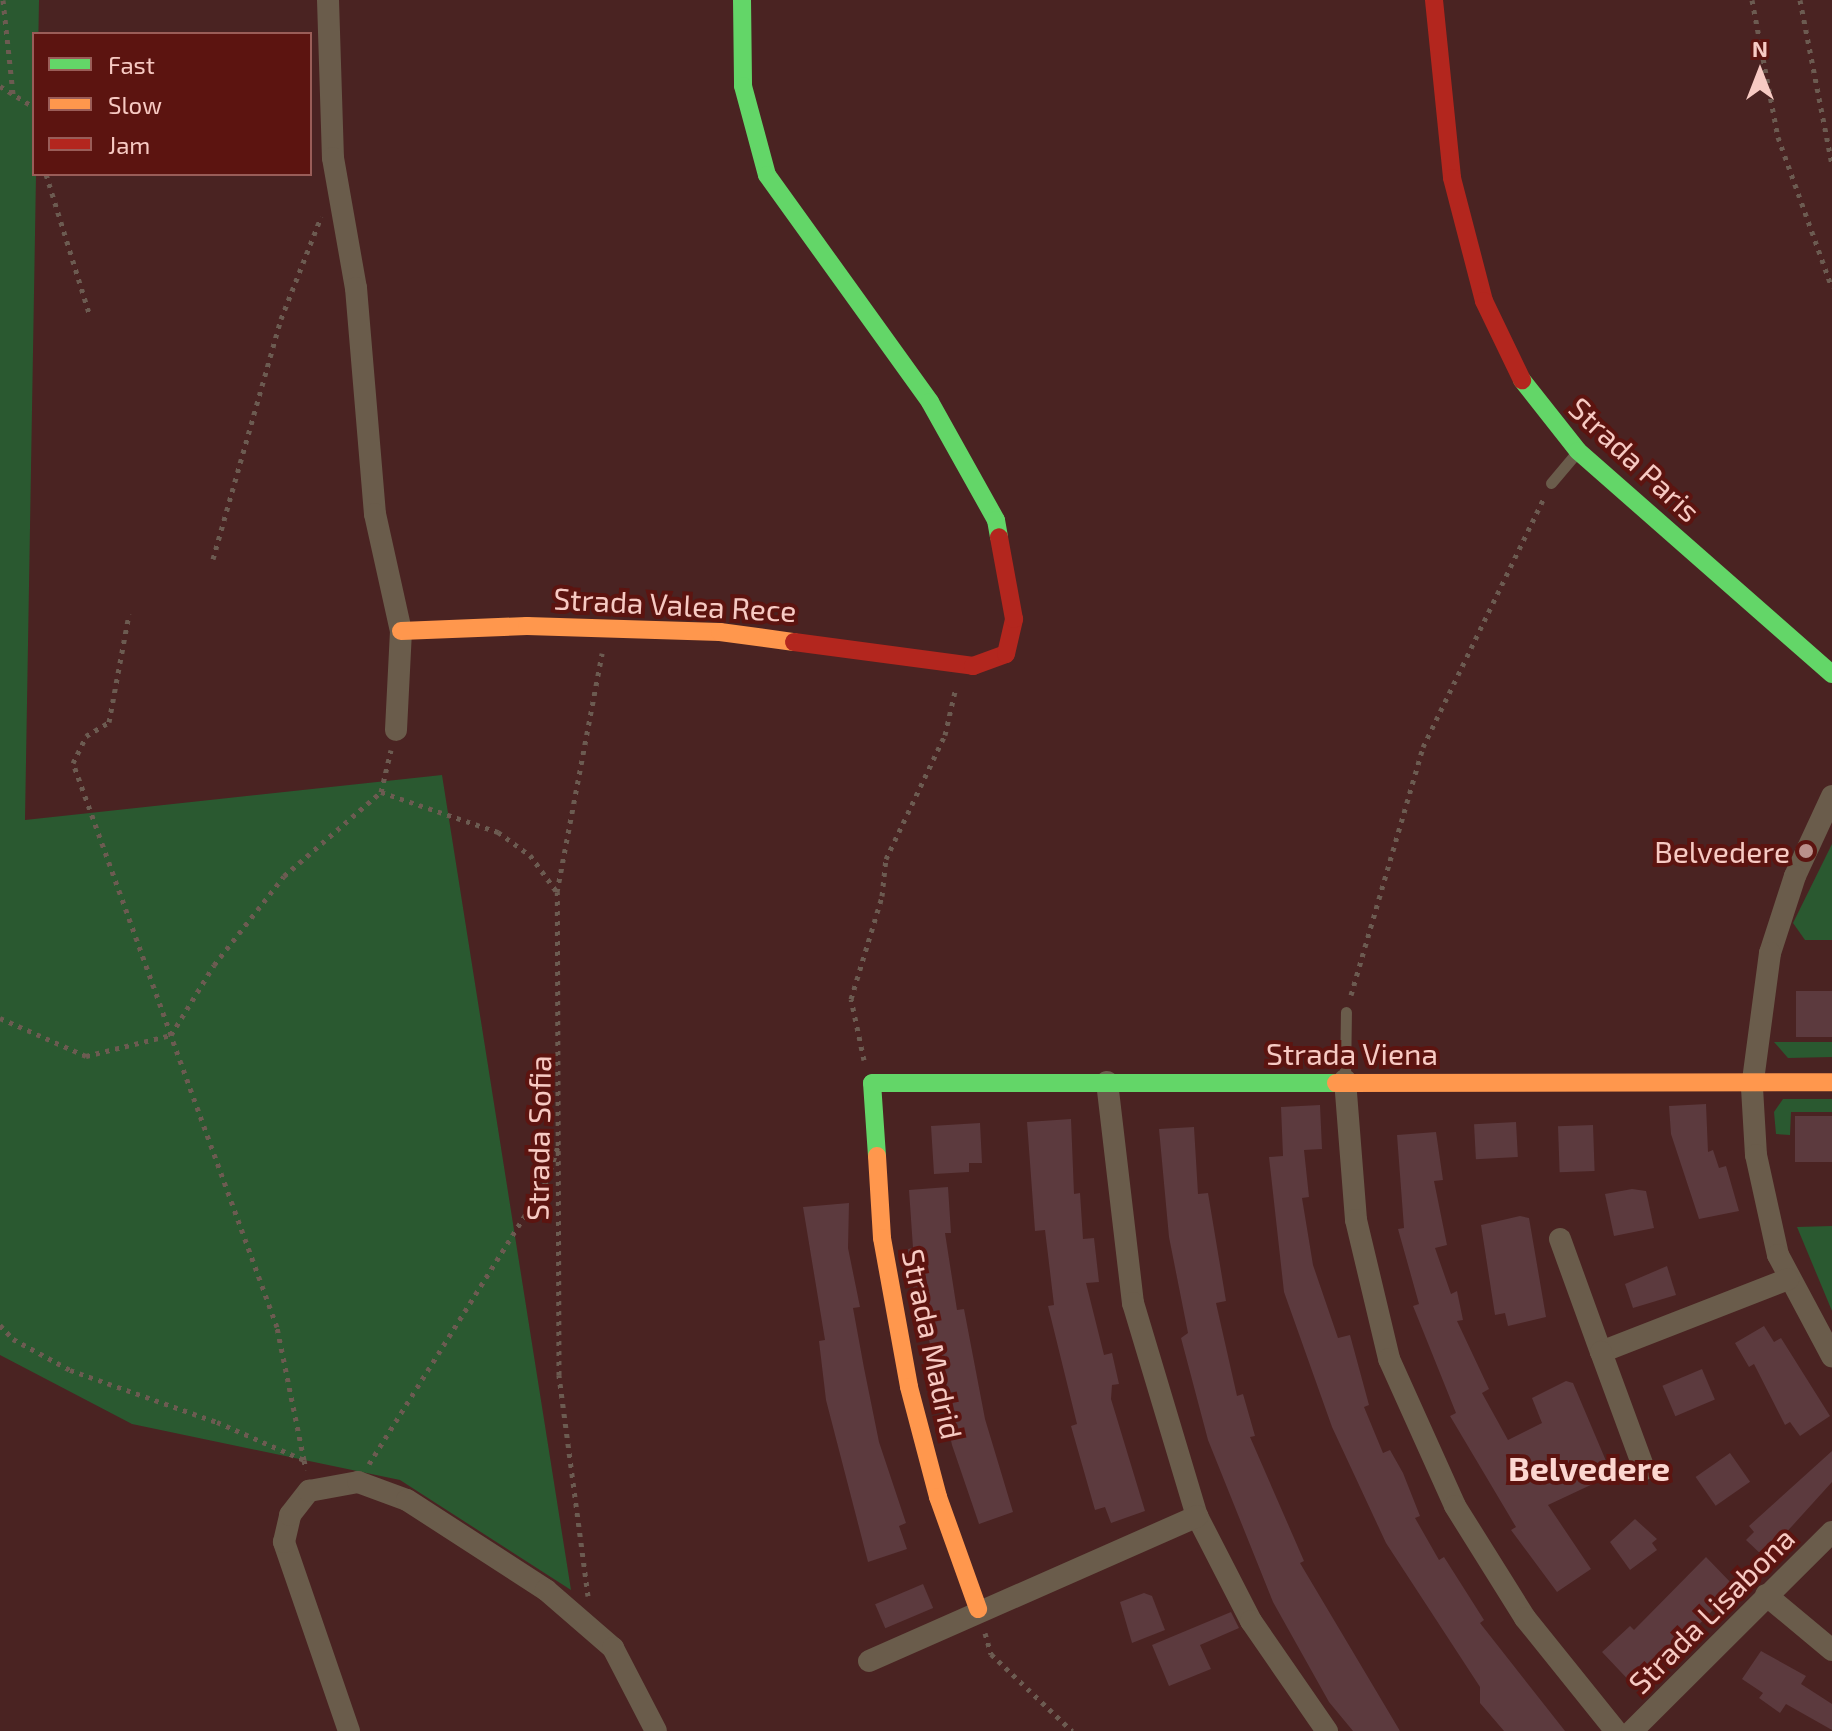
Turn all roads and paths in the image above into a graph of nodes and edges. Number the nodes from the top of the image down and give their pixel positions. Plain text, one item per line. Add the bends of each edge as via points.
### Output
1 (3, 0) edge
2 (328, 0) edge
3 (742, 0) edge
4 (1434, 0) edge
5 (1752, 0) edge
6 (1800, 0) edge
7 (0, 86) edge
8 (13, 94) junction
9 (32, 106) edge
10 (1832, 164) edge
11 (46, 176) edge
12 (343, 201) junction
13 (1832, 288) edge
14 (89, 313) dead end
15 (1578, 451) junction
16 (1551, 483) joint
17 (213, 559) dead end
18 (129, 614) dead end
19 (606, 627) junction
20 (401, 631) junction
21 (950, 663) junction
22 (1832, 674) edge
23 (396, 730) joint
24 (381, 792) junction
25 (1832, 796) edge
26 (557, 892) junction
27 (1346, 1012) joint
28 (0, 1018) edge
29 (171, 1035) junction
30 (1345, 1080) junction
31 (1753, 1081) junction
32 (1107, 1082) junction
33 (1832, 1082) edge
34 (872, 1083) junction
35 (562, 1136) junction
36 (1560, 1239) dead end
37 (1788, 1279) junction
38 (0, 1325) edge
39 (1601, 1352) junction
40 (1832, 1356) edge
41 (304, 1460) junction
42 (1644, 1469) dead end
43 (358, 1482) junction
44 (309, 1491) junction
45 (1197, 1516) junction
46 (1832, 1532) edge
47 (1766, 1595) junction
48 (593, 1605) dead end
49 (978, 1609) junction
50 (1832, 1650) edge
51 (869, 1661) dead end
52 (349, 1731) edge
53 (656, 1731) edge
54 (1072, 1731) edge
55 (1327, 1731) edge
56 (1616, 1731) edge
57 (1632, 1731) edge

1 - 8 path
2 - 12 street via 333,158
3 - 21 street, Strada Valea Rece via 743,86 767,175 930,402 996,520 1014,619 1006,654 973,666
4 - 15 street, Strada Paris via 1452,178 1484,301 1523,382
5 - 13 path via 1778,137
6 - 10 path
7 - 8 path
8 - 9 path
11 - 14 path via 64,247
12 - 17 path via 328,206 312,230
12 - 20 street via 375,514
15 - 16 lane
15 - 22 street, Strada Paris
16 - 27 path via 1423,747
18 - 29 path via 109,722 86,736 73,763
19 - 20 street, Strada Valea Rece
19 - 21 street, Strada Valea Rece via 720,632
19 - 26 path, Strada Sofia
20 - 23 street
21 - 34 path via 955,707 886,859 882,896 851,999
23 - 24 path
24 - 26 path via 498,832 530,855
24 - 29 path via 284,876 214,965
25 - 31 street via 1795,876 1770,953
26 - 35 path, Strada Sofia
27 - 30 lane
28 - 29 path via 86,1056
29 - 41 path via 277,1327
30 - 31 street, Strada Viena
30 - 32 street, Strada Viena
30 - 56 street via 1356,1220 1389,1359 1455,1506 1525,1618
31 - 33 street, Strada Viena
31 - 37 street via 1756,1155
32 - 34 street, Strada Viena
32 - 45 street via 1133,1303
34 - 49 street, Strada Madrid via 882,1238 909,1387 938,1497
35 - 43 path via 547,1180
35 - 48 path, Strada Sofia via 559,1375 574,1516
36 - 39 street
37 - 39 street
37 - 40 street
38 - 41 path via 13,1339 70,1370
39 - 42 street
41 - 44 path
43 - 44 street
43 - 53 street via 407,1500 546,1590 613,1648
44 - 52 street via 290,1515 284,1542
45 - 49 street
45 - 55 street via 1251,1621
46 - 47 street, Strada Lisabona
47 - 50 street
47 - 57 street, Strada Lisabona
49 - 51 street
49 - 54 path via 991,1654

